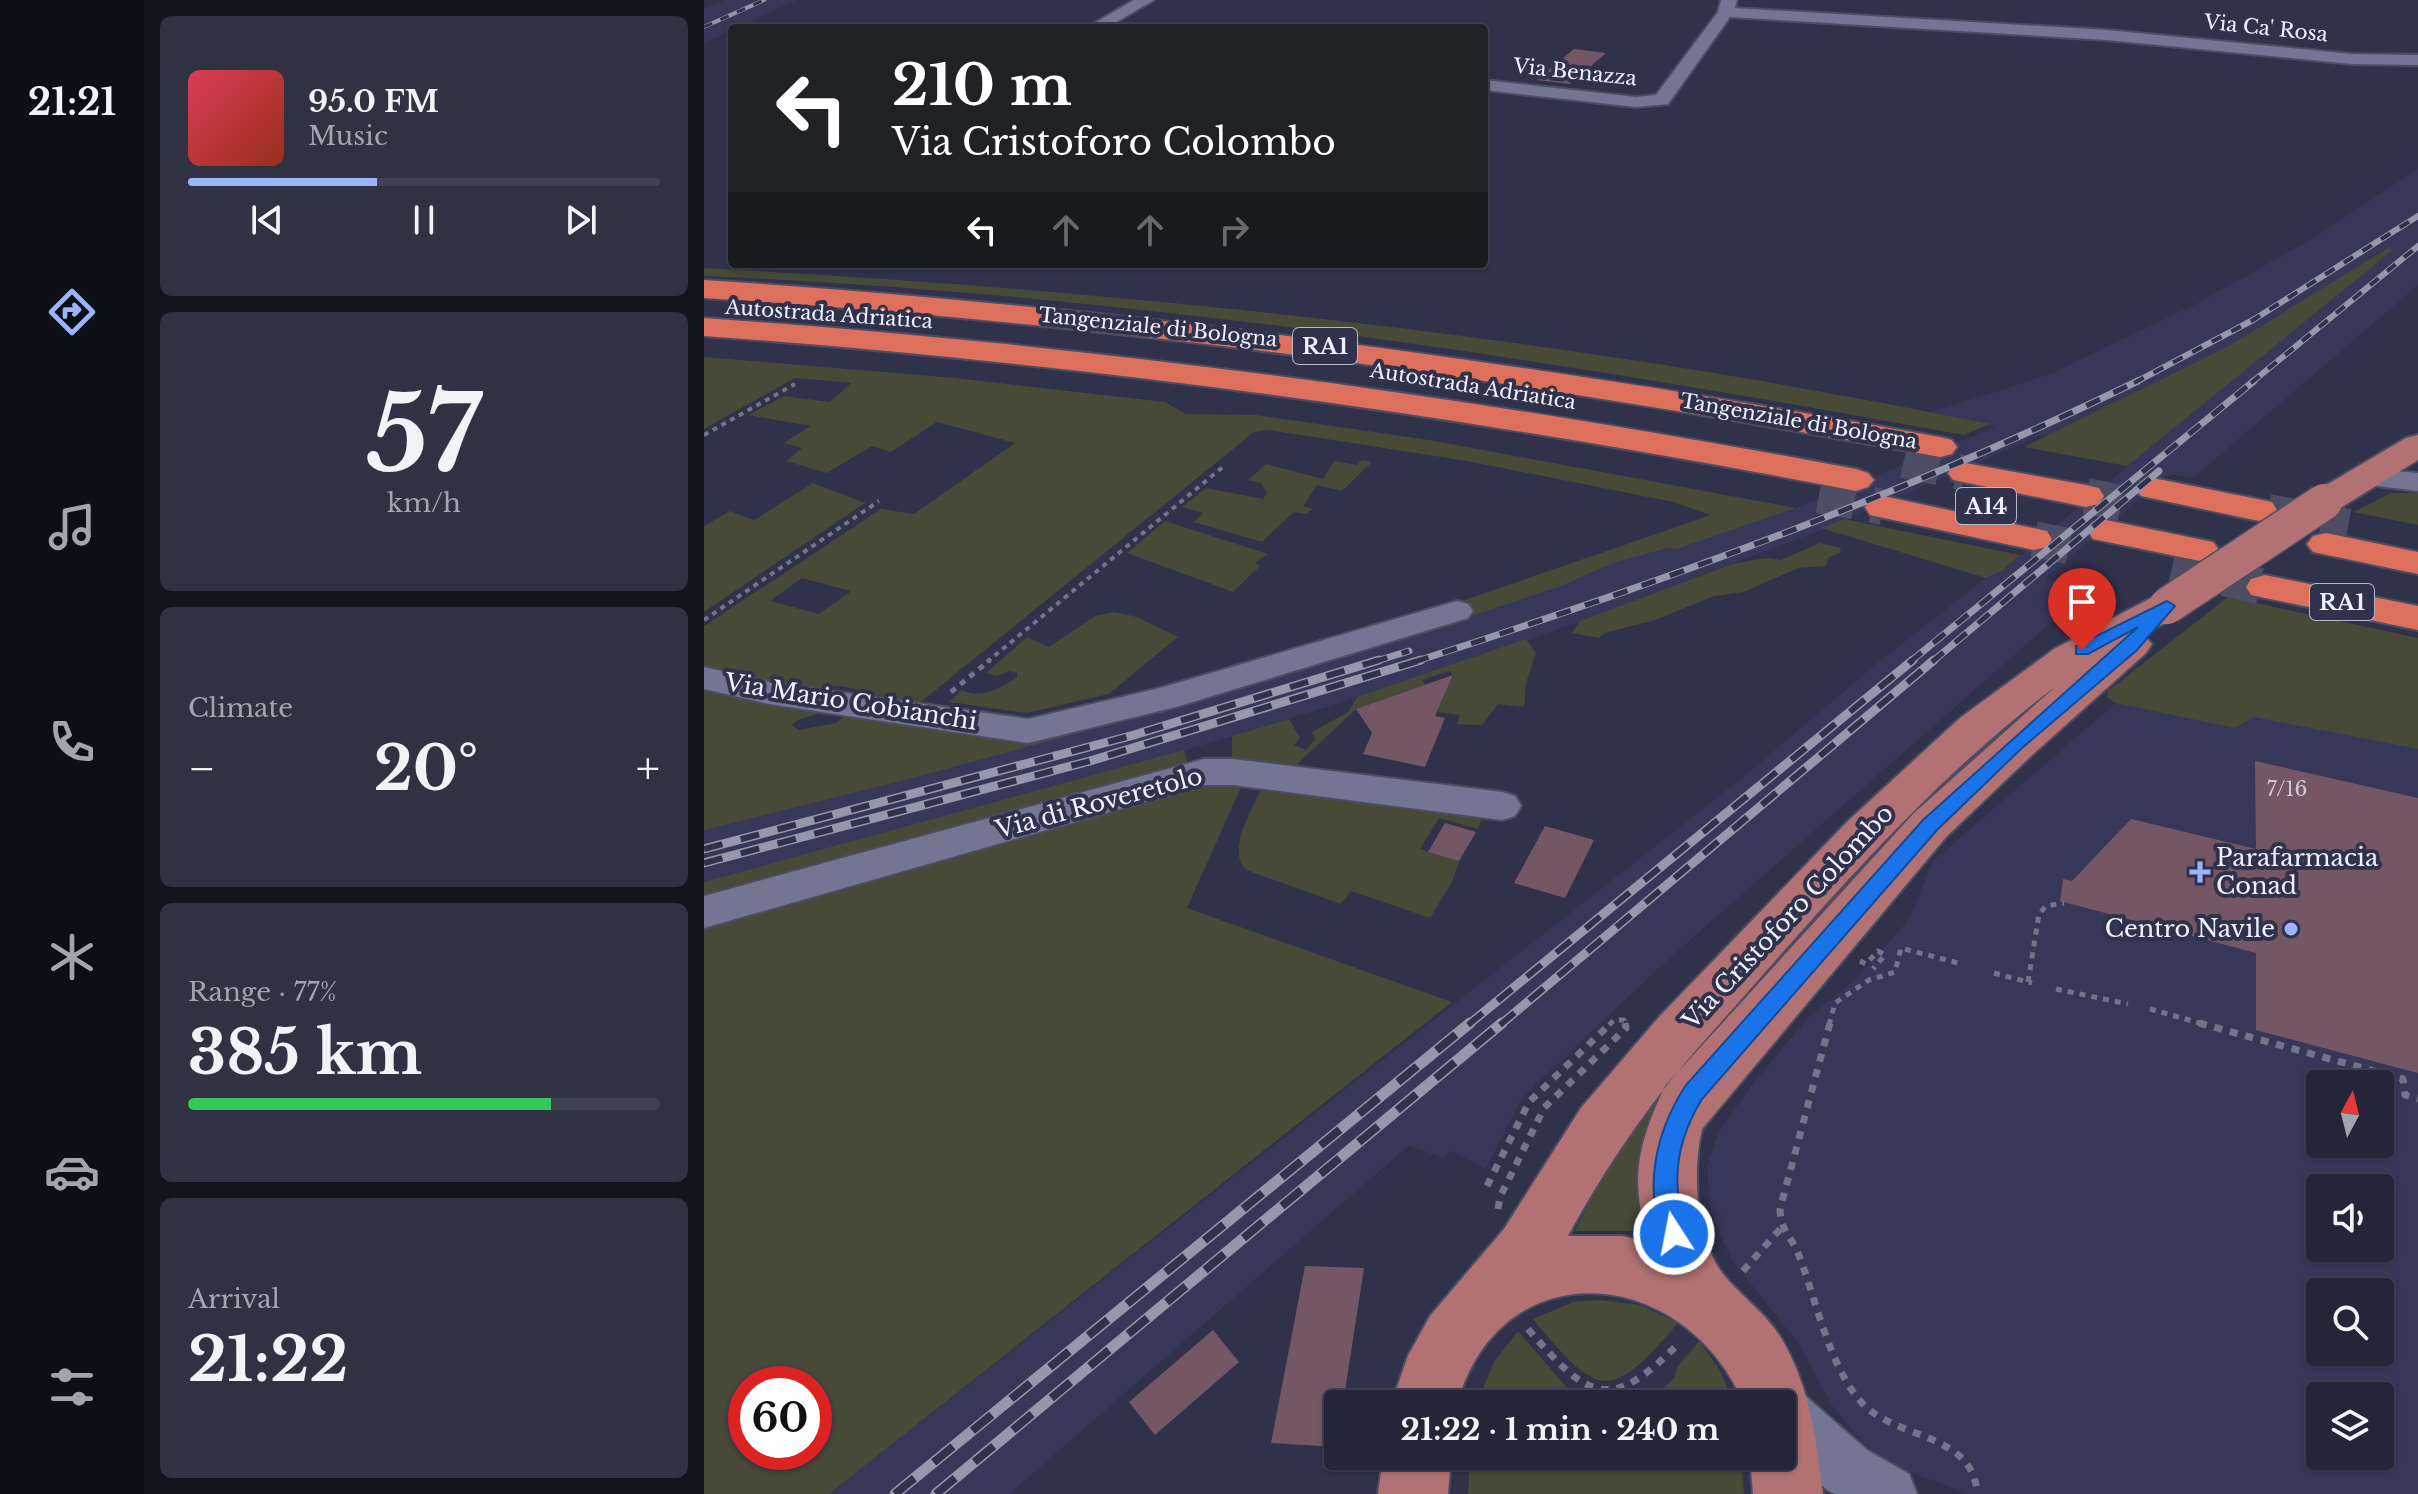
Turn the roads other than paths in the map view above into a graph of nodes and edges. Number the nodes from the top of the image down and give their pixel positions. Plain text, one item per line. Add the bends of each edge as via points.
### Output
1 (1146, 0) edge
2 (1727, 6) edge
3 (1101, 24) edge
4 (2418, 60) edge
5 (1488, 85) edge
6 (704, 289) edge
7 (704, 305) edge
8 (704, 327) edge
9 (704, 344) edge
10 (2418, 445) edge
11 (1940, 447) tunnel mouth
12 (1981, 465) tunnel mouth
13 (2363, 477) junction
14 (1856, 480) tunnel mouth
15 (2418, 482) edge
16 (2097, 488) tunnel mouth
17 (1819, 495) tunnel mouth
18 (2145, 498) tunnel mouth
19 (1883, 507) tunnel mouth
20 (2248, 518) tunnel mouth
21 (2333, 524) junction
22 (2096, 540) tunnel mouth
23 (2418, 541) edge
24 (2418, 563) edge
25 (2180, 575) junction
26 (2418, 594) edge
27 (1457, 611) dead end
28 (2418, 618) edge
29 (704, 678) edge
30 (1502, 806) dead end
31 (704, 912) edge
32 (1711, 1300) junction
33 (1504, 1315) junction
34 (1429, 1390) edge
35 (1771, 1390) edge
36 (1796, 1424) edge
37 (1416, 1470) edge
38 (1786, 1470) edge
39 (1413, 1494) edge
40 (1788, 1494) edge
41 (1889, 1494) edge

1 - 3 street
2 - 4 street, Via Ca' Rosa via 2351,59
2 - 5 street, Via Benazza via 1662,100 1636,102
6 - 11 highway, Tangenziale di Bologna / RA1 via 1001,310 1353,350 1628,391
7 - 19 highway, Autostrada Adriatica / A14 via 997,326 1528,393 1910,476 2045,530
8 - 14 highway, Autostrada Adriatica via 995,350 1310,387 1622,436
9 - 17 highway via 938,362 1230,396 1524,440
10 - 13 main road, Via Cristoforo Colombo
12 - 16 highway, A14
13 - 15 street
13 - 21 main road, Via Cristoforo Colombo
18 - 20 highway
21 - 23 highway
21 - 24 highway
21 - 25 main road, Via Cristoforo Colombo, bridge
22 - 25 highway
25 - 32 main road, Via Cristoforo Colombo via 2131,646 1921,834 1685,1104 1668,1146 1666,1196 1674,1234
25 - 33 main road, Via Cristoforo Colombo via 2038,680 1890,808 1621,1100 1527,1248
26 - 28 highway, RA1 via 2278,578
27 - 29 street, Via Mario Cobianchi via 1247,675 1028,731 769,693
30 - 31 street, Via di Roveretolo via 1204,772
32 - 33 main road, Via Cristoforo Colombo via 1646,1271 1586,1265 1529,1276
32 - 35 main road, Via Cristoforo Colombo via 1753,1350
33 - 34 main road, Via Cristoforo Colombo via 1446,1347
36 - 41 street via 1847,1470
37 - 39 main road
38 - 40 main road

